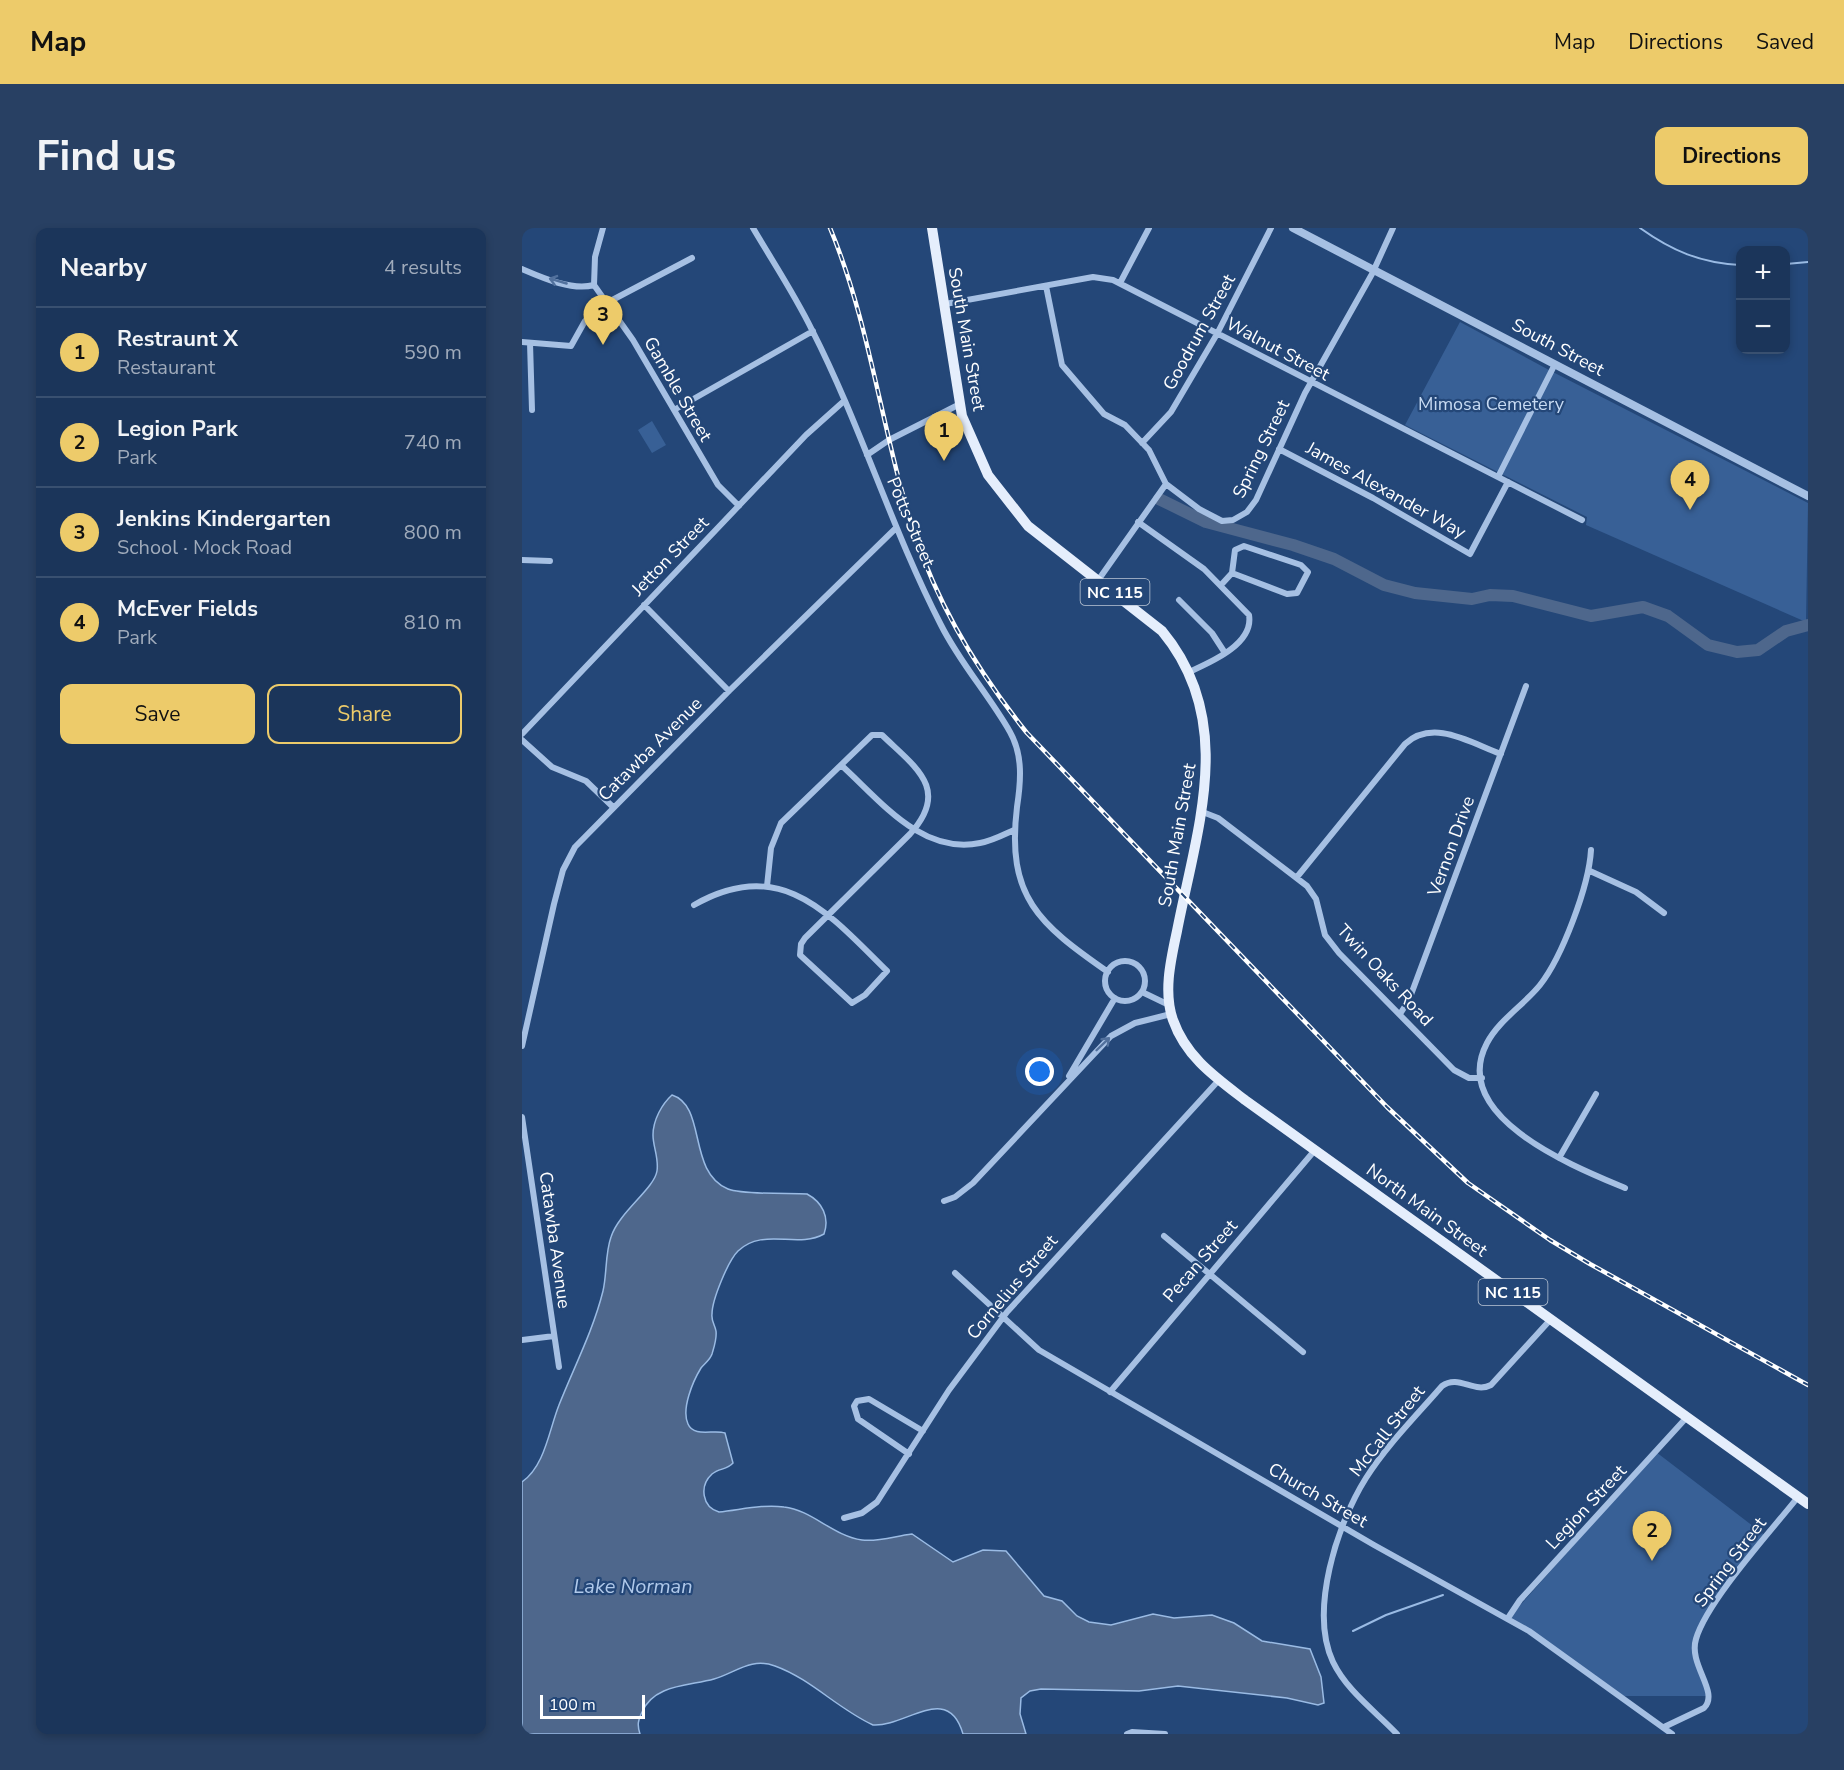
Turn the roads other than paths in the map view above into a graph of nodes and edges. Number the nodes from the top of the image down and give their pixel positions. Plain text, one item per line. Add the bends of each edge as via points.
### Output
1 (603, 228) edge
2 (753, 228) edge
3 (932, 228) edge
4 (1149, 228) edge
5 (1271, 228) edge
6 (1293, 228) edge
7 (1393, 228) edge
8 (692, 258) dead end
9 (522, 269) edge
10 (1374, 270) junction
11 (1120, 283) junction
12 (594, 285) junction
13 (1046, 286) junction
14 (607, 302) junction
15 (945, 304) junction
16 (813, 331) junction
17 (1217, 334) junction
18 (522, 342) edge
19 (531, 343) junction
20 (1556, 364) junction
21 (1312, 383) junction
22 (844, 401) junction
23 (960, 404) junction
24 (532, 410) dead end
25 (674, 410) junction
26 (1142, 443) junction
27 (1279, 449) junction
28 (867, 455) junction
29 (1498, 477) junction
30 (1508, 482) junction
31 (1166, 484) junction
32 (1808, 496) edge
33 (739, 506) junction
34 (1582, 520) dead end
35 (1138, 522) junction
36 (896, 528) junction
37 (522, 560) edge
38 (550, 561) dead end
39 (1232, 573) junction
40 (1099, 579) junction
41 (1221, 585) junction
42 (1179, 600) dead end
43 (644, 605) junction
44 (1225, 652) junction
45 (1189, 672) junction
46 (1526, 686) dead end
47 (729, 691) junction
48 (522, 734) edge
49 (522, 740) edge
50 (1501, 754) junction
51 (841, 765) junction
52 (613, 807) junction
53 (1200, 810) junction
54 (913, 830) junction
55 (1014, 830) junction
56 (1591, 850) dead end
57 (1590, 871) junction
58 (1297, 877) junction
59 (766, 886) junction
60 (694, 905) dead end
61 (1664, 913) dead end
62 (829, 914) junction
63 (1176, 934) joint
64 (1108, 972) junction
65 (1142, 992) junction
66 (1115, 998) junction
67 (1170, 1009) junction
68 (1400, 1014) junction
69 (524, 1021) edge
70 (522, 1046) edge
71 (1482, 1078) junction
72 (1219, 1080) junction
73 (1063, 1086) junction
74 (1596, 1094) dead end
75 (522, 1117) edge
76 (523, 1127) edge
77 (1315, 1150) junction
78 (1559, 1158) junction
79 (1625, 1188) dead end
80 (944, 1201) dead end
81 (1164, 1236) dead end
82 (956, 1273) dead end
83 (1209, 1274) junction
84 (1003, 1317) junction
85 (1551, 1319) junction
86 (554, 1336) junction
87 (522, 1340) edge
88 (1303, 1352) dead end
89 (559, 1367) dead end
90 (1110, 1392) junction
91 (1687, 1417) junction
92 (923, 1431) junction
93 (909, 1454) junction
94 (1798, 1497) junction
95 (1808, 1504) edge
96 (844, 1518) dead end
97 (1344, 1527) junction
98 (1508, 1618) junction
99 (1664, 1727) junction
100 (1127, 1734) edge
101 (1165, 1734) edge
102 (1397, 1734) edge
103 (1672, 1734) edge

1 - 12 street via 595,257
2 - 16 street, Potts Street
3 - 15 main road, South Main Street / NC 115
4 - 11 street
5 - 17 street, Goodrum Street
6 - 10 street, South Street
7 - 10 street, Spring Street
8 - 14 street
12 -> 9 street via 571,285
10 - 20 street, South Street
10 - 21 street, Spring Street
11 - 13 street, Walnut Street via 1093,277
11 - 17 street, Walnut Street
12 - 14 street, Gamble Street
13 - 15 street, Walnut Street
13 - 26 street, Spring Street via 1062,365 1104,414 1125,425
14 - 19 street via 588,316 571,346
14 - 25 street, Gamble Street
15 - 23 main road, South Main Street / NC 115
16 - 22 street, Potts Street
16 - 25 street
17 - 21 street, Walnut Street
17 - 26 street, Goodrum Street via 1171,412
18 - 19 street
19 - 24 street
20 - 29 street
20 - 32 street, South Street
21 - 27 street, Spring Street
21 - 29 street, Walnut Street
22 - 28 street, Potts Street
22 - 33 street, Jetton Street
23 - 28 street
23 - 40 main road, South Main Street / NC 115 via 973,445 1000,493 1028,525
25 - 33 street, Gamble Street via 718,486
26 - 31 street, Spring Street
27 - 30 street, James Alexander Way via 1470,554
27 - 31 street, Spring Street via 1256,500 1247,512 1233,520 1222,521
28 - 36 street, Potts Street
29 - 30 street, Walnut Street
30 - 34 street, Walnut Street
31 - 35 street
33 - 43 street, Jetton Street
35 - 40 street
35 - 41 street
36 - 47 street, Catawba Avenue
36 - 55 street, Potts Street via 941,626 1010,732 1020,756
37 - 38 street
39 - 39 street via 1235,550 1244,546 1301,565 1308,572 1297,593 1287,594
39 - 41 street
40 - 45 main road, South Main Street / NC 115 via 1162,631
41 - 44 street via 1249,615 1250,623 1241,639
42 - 44 street
43 - 47 street
43 - 48 street, Jetton Street
44 - 45 street
45 - 53 main road, South Main Street / NC 115 via 1207,738
46 - 50 street, Vernon Drive
47 - 52 street, Catawba Avenue
49 - 52 street via 552,767 586,781
50 - 58 street via 1438,732 1417,735 1405,744
50 - 68 street, Vernon Drive via 1409,1000
51 - 54 street
51 - 54 street via 872,735 882,735 923,774 930,791 929,803
51 - 59 street via 778,828
52 - 69 street, Catawba Avenue via 569,855
53 - 58 street, Twin Oaks Road via 1218,818
53 - 63 main road, South Main Street / NC 115
54 - 55 street via 937,841 962,845 991,841
54 - 62 street
55 - 64 street, Potts Street via 1014,859 1020,884 1038,914 1061,939
56 - 57 street
57 - 61 street via 1636,892
57 - 71 street via 1549,972 1486,1045
58 - 68 street, Twin Oaks Road via 1314,894 1328,940
59 - 60 street via 731,890
59 - 62 street via 802,896
62 - 62 street via 801,944 800,955 852,1003 887,971
63 - 67 main road, North Main Street / NC 115 via 1168,981
64 - 65 street via 1120,962 1135,964 1144,977
64 - 66 street via 1106,987
65 - 66 street via 1127,1001
65 - 67 street
66 - 73 street
67 - 72 main road, North Main Street / NC 115 via 1192,1055
73 -> 67 street via 1116,1033
68 - 71 street, Twin Oaks Road via 1454,1070 1468,1078
69 - 70 street, Catawba Avenue
71 - 78 street via 1486,1095 1505,1121
72 - 77 main road, North Main Street / NC 115
72 - 84 street, Cornelius Street
73 - 80 street via 973,1183
74 - 78 street
75 - 76 street, Catawba Avenue
76 - 86 street, Catawba Avenue
77 - 83 street, Pecan Street
77 - 85 main road, North Main Street / NC 115
78 - 79 street
81 - 83 street
82 - 84 street, Church Street
83 - 88 street
83 - 90 street, Pecan Street
84 - 90 street, Church Street via 1040,1350
84 - 92 street, Cornelius Street
85 - 91 main road, North Main Street / NC 115
85 - 97 street, McCall Street via 1491,1385 1480,1388 1456,1381 1442,1386 1367,1478
86 - 87 street
86 - 89 street, Catawba Avenue
90 - 97 street, Church Street
91 - 94 main road, North Main Street / NC 115
91 - 98 street, Legion Street via 1520,1600
92 - 93 street, Cornelius Street
92 - 93 street via 869,1399 857,1401 854,1406 858,1419
93 - 96 street, Cornelius Street via 877,1502 862,1513
94 - 95 main road, North Main Street / NC 115
94 - 99 street, Spring Street via 1716,1602 1699,1632 1694,1654 1709,1691 1709,1702
97 - 98 street, Church Street
97 - 102 street via 1325,1587 1322,1621 1326,1642 1344,1680
98 - 99 street, Church Street
99 - 103 street, Church Street
100 - 101 street

